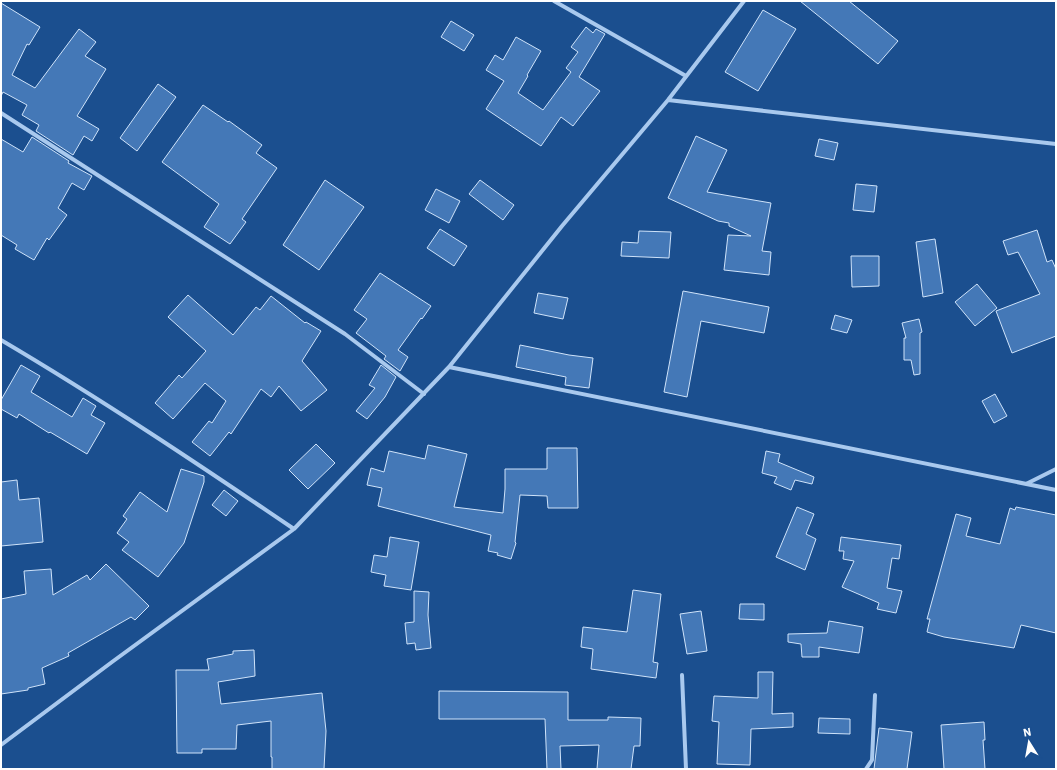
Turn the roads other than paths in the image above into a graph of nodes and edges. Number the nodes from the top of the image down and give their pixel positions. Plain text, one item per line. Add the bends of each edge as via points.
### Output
1 (554, 1) edge
2 (744, 1) edge
3 (686, 76) junction
4 (668, 100) junction
5 (1, 113) edge
6 (1056, 144) edge
7 (1, 340) edge
8 (449, 368) junction
9 (424, 394) junction
10 (1056, 469) edge
11 (1026, 484) junction
12 (1056, 490) edge
13 (294, 529) junction
14 (682, 675) dead end
15 (875, 695) dead end
16 (1, 745) edge
17 (686, 769) edge
18 (866, 769) edge

1 - 3 street
2 - 3 street
3 - 4 street
4 - 6 street
4 - 8 street via 557,232
5 - 9 street via 345,334
7 - 13 street via 149,431
8 - 9 street
8 - 11 street
9 - 13 street
10 - 11 street
11 - 12 street
13 - 16 street
14 - 17 street
15 - 18 street via 872,760

